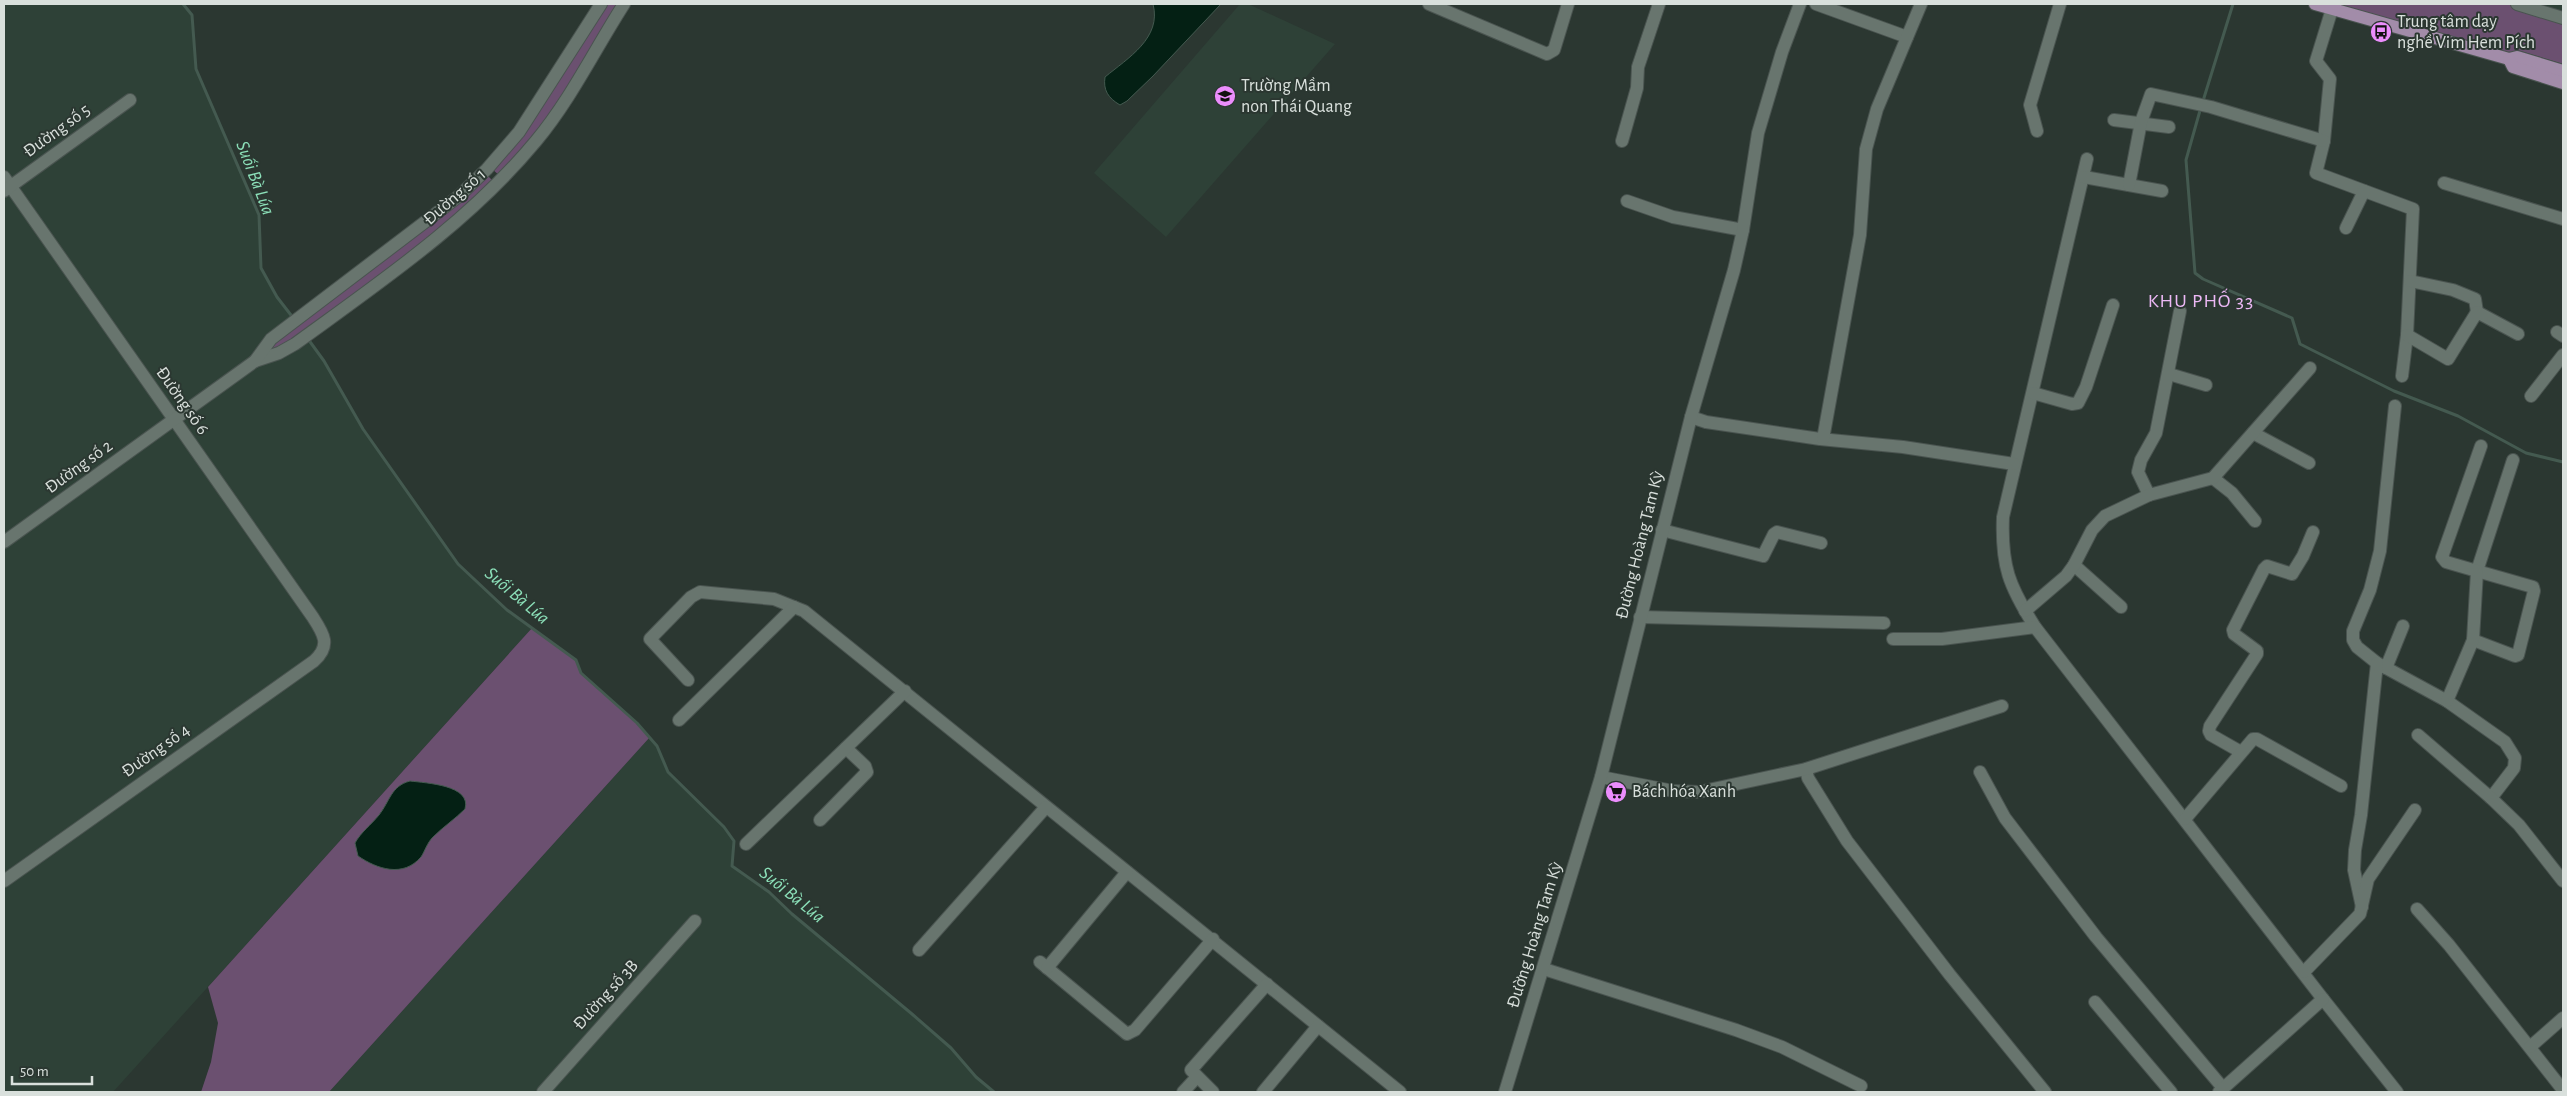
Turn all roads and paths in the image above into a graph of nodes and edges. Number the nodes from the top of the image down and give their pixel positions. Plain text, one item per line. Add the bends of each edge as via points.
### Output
1 (601, 4) edge
2 (624, 4) edge
3 (1429, 4) edge
4 (1568, 4) edge
5 (1659, 4) edge
6 (1800, 4) edge
7 (1816, 4) edge
8 (1921, 4) edge
9 (2060, 4) edge
10 (2315, 4) edge
11 (2517, 4) edge
12 (2332, 9) junction
13 (2563, 18) edge
14 (1907, 37) junction
15 (2509, 60) junction
16 (2563, 71) edge
17 (2563, 83) edge
18 (130, 100) dead end
19 (2114, 120) dead end
20 (2141, 122) junction
21 (2169, 127) dead end
22 (2037, 131) dead end
23 (2324, 140) junction
24 (1622, 141) dead end
25 (2087, 159) dead end
26 (487, 169) junction
27 (2084, 177) junction
28 (500, 182) junction
29 (2444, 183) dead end
30 (6, 184) edge
31 (2129, 185) junction
32 (2364, 191) junction
33 (2162, 192) dead end
34 (1628, 201) dead end
35 (2563, 219) edge
36 (2346, 228) dead end
37 (1744, 230) junction
38 (2410, 281) junction
39 (2114, 305) dead end
40 (2180, 311) dead end
41 (2477, 312) junction
42 (2518, 334) dead end
43 (2407, 335) junction
44 (2563, 355) edge
45 (255, 361) junction
46 (2310, 368) dead end
47 (2169, 374) junction
48 (2402, 376) dead end
49 (2206, 385) dead end
50 (2033, 393) junction
51 (2531, 396) dead end
52 (2396, 406) dead end
53 (1690, 417) junction
54 (174, 421) junction
55 (2253, 433) junction
56 (1823, 439) junction
57 (2481, 446) dead end
58 (2513, 460) dead end
59 (2014, 464) junction
60 (2309, 464) dead end
61 (2213, 478) junction
62 (2149, 495) junction
63 (2255, 520) dead end
64 (1662, 530) junction
65 (2313, 532) dead end
66 (4, 542) edge
67 (1821, 543) dead end
68 (2074, 565) junction
69 (2477, 571) junction
70 (794, 606) junction
71 (2121, 607) dead end
72 (2025, 611) junction
73 (1640, 618) junction
74 (1884, 623) dead end
75 (2403, 626) dead end
76 (2035, 627) junction
77 (1893, 638) dead end
78 (2473, 640) junction
79 (325, 647) joint
80 (2382, 665) junction
81 (688, 680) dead end
82 (905, 691) junction
83 (2447, 702) junction
84 (2002, 706) dead end
85 (679, 720) dead end
86 (2418, 735) dead end
87 (846, 748) junction
88 (2240, 752) junction
89 (1806, 769) junction
90 (1980, 772) dead end
91 (1600, 777) junction
92 (2340, 786) dead end
93 (2491, 798) junction
94 (1046, 807) junction
95 (2415, 810) dead end
96 (2185, 819) junction
97 (820, 820) dead end
98 (746, 844) dead end
99 (1128, 872) junction
100 (4, 881) edge
101 (2563, 882) edge
102 (2362, 907) junction
103 (2417, 910) dead end
104 (695, 921) dead end
105 (1213, 939) junction
106 (919, 950) dead end
107 (1544, 969) junction
108 (2304, 972) junction
109 (1267, 984) junction
110 (2323, 999) junction
111 (2095, 1002) dead end
112 (2563, 1018) edge
113 (1318, 1026) junction
114 (2530, 1047) junction
115 (1196, 1078) junction
116 (1861, 1086) dead end
117 (2221, 1090) edge
118 (2563, 1090) edge
119 (543, 1092) edge
120 (1183, 1092) edge
121 (1213, 1092) edge
122 (1263, 1092) edge
123 (1400, 1092) edge
124 (1505, 1092) edge
125 (2045, 1092) edge
126 (2171, 1092) edge
127 (2397, 1092) edge

1 - 26 street, Đường số 1 via 538,106
2 - 28 street, Đường số 1 via 554,117
3 - 4 street via 1547,54 1554,50
5 - 24 street via 1638,67 1637,88
6 - 37 street, Đường Hoàng Tam Kỳ via 1758,132
7 - 14 street
8 - 14 street
9 - 22 street via 2030,105
10 - 12 main road
11 - 13 street
12 - 15 main road
12 - 23 street via 2316,61 2330,80
14 - 56 street via 1877,108 1866,149 1860,235
15 - 16 main road via 2517,57
15 - 17 main road via 2513,67
18 - 30 street, Đường số 5
19 - 20 street
20 - 21 street
20 - 23 street via 2151,94 2211,107
20 - 31 street
23 - 32 street via 2316,174
25 - 27 street
26 - 28 street
26 - 45 street, Đường số 1 via 433,218 271,339
27 - 31 street
27 - 50 street
28 - 45 street, Đường số 1 via 452,225 296,344
29 - 35 street
30 - 54 street, Đường số 6
31 - 33 street
32 - 36 street
32 - 38 street via 2413,209
34 - 37 street via 1673,217
37 - 53 street, Đường Hoàng Tam Kỳ
38 - 41 street via 2453,290 2475,299
38 - 43 street
39 - 50 street via 2081,399 2072,404
40 - 47 street
41 - 42 street
41 - 43 street via 2448,359
43 - 48 street
44 - 51 street
45 - 54 street, Đường số 1
46 - 55 street
47 - 49 street
47 - 62 street via 2156,433 2138,472
50 - 59 street
52 - 80 street via 2380,550 2370,590 2353,631 2357,647
53 - 56 street
53 - 64 street, Đường Hoàng Tam Kỳ
54 - 66 street, Đường số 2
54 - 79 street, Đường số 6 via 319,627
55 - 60 street
55 - 61 street
56 - 59 street
57 - 69 street via 2442,557 2446,562
58 - 69 street
59 - 72 street via 2003,518 2002,552 2005,568
61 - 62 street
61 - 63 street via 2232,493
62 - 68 street via 2105,516 2092,530
64 - 67 street via 1764,556 1777,532
64 - 73 street, Đường Hoàng Tam Kỳ
65 - 88 street via 2292,574 2268,566 2264,569 2233,630 2257,654 2209,731
68 - 71 street
68 - 72 street via 2059,583
69 - 78 street
69 - 78 street via 2533,587 2534,591 2518,655
70 - 81 street via 753,596 695,594 650,639
70 - 82 street via 819,621
70 - 85 street
72 - 76 street
73 - 74 street
73 - 91 street, Đường Hoàng Tam Kỳ
75 - 80 street
76 - 77 street via 1942,639
76 - 96 street
78 - 83 street
79 - 100 street, Đường số 4 via 314,660
80 - 83 street
80 - 102 street via 2355,850 2354,870
82 - 87 street
82 - 94 street
83 - 93 street via 2505,742 2515,758 2514,768
84 - 89 street
86 - 93 street
87 - 97 street via 867,772
87 - 98 street
88 - 92 street via 2257,739
88 - 96 street
89 - 91 street via 1699,792 1673,791
89 - 125 street via 1838,829
90 - 117 street via 2006,818 2096,937
91 - 107 street, Đường Hoàng Tam Kỳ
93 - 101 street via 2519,825
94 - 99 street
94 - 106 street
95 - 102 street via 2368,879
96 - 108 street
99 - 105 street
99 - 105 street via 1043,965 1127,1034 1135,1030
102 - 108 street via 2355,920
103 - 114 street
104 - 119 street, Đường số 3B
105 - 109 street
107 - 116 street via 1736,1030 1809,1059
107 - 124 street, Đường Hoàng Tam Kỳ
108 - 110 street
109 - 113 street
109 - 115 street via 1192,1070
110 - 117 street
110 - 127 street
111 - 126 street
112 - 114 street
113 - 122 street
113 - 123 street
114 - 118 street
115 - 120 street
115 - 121 street

